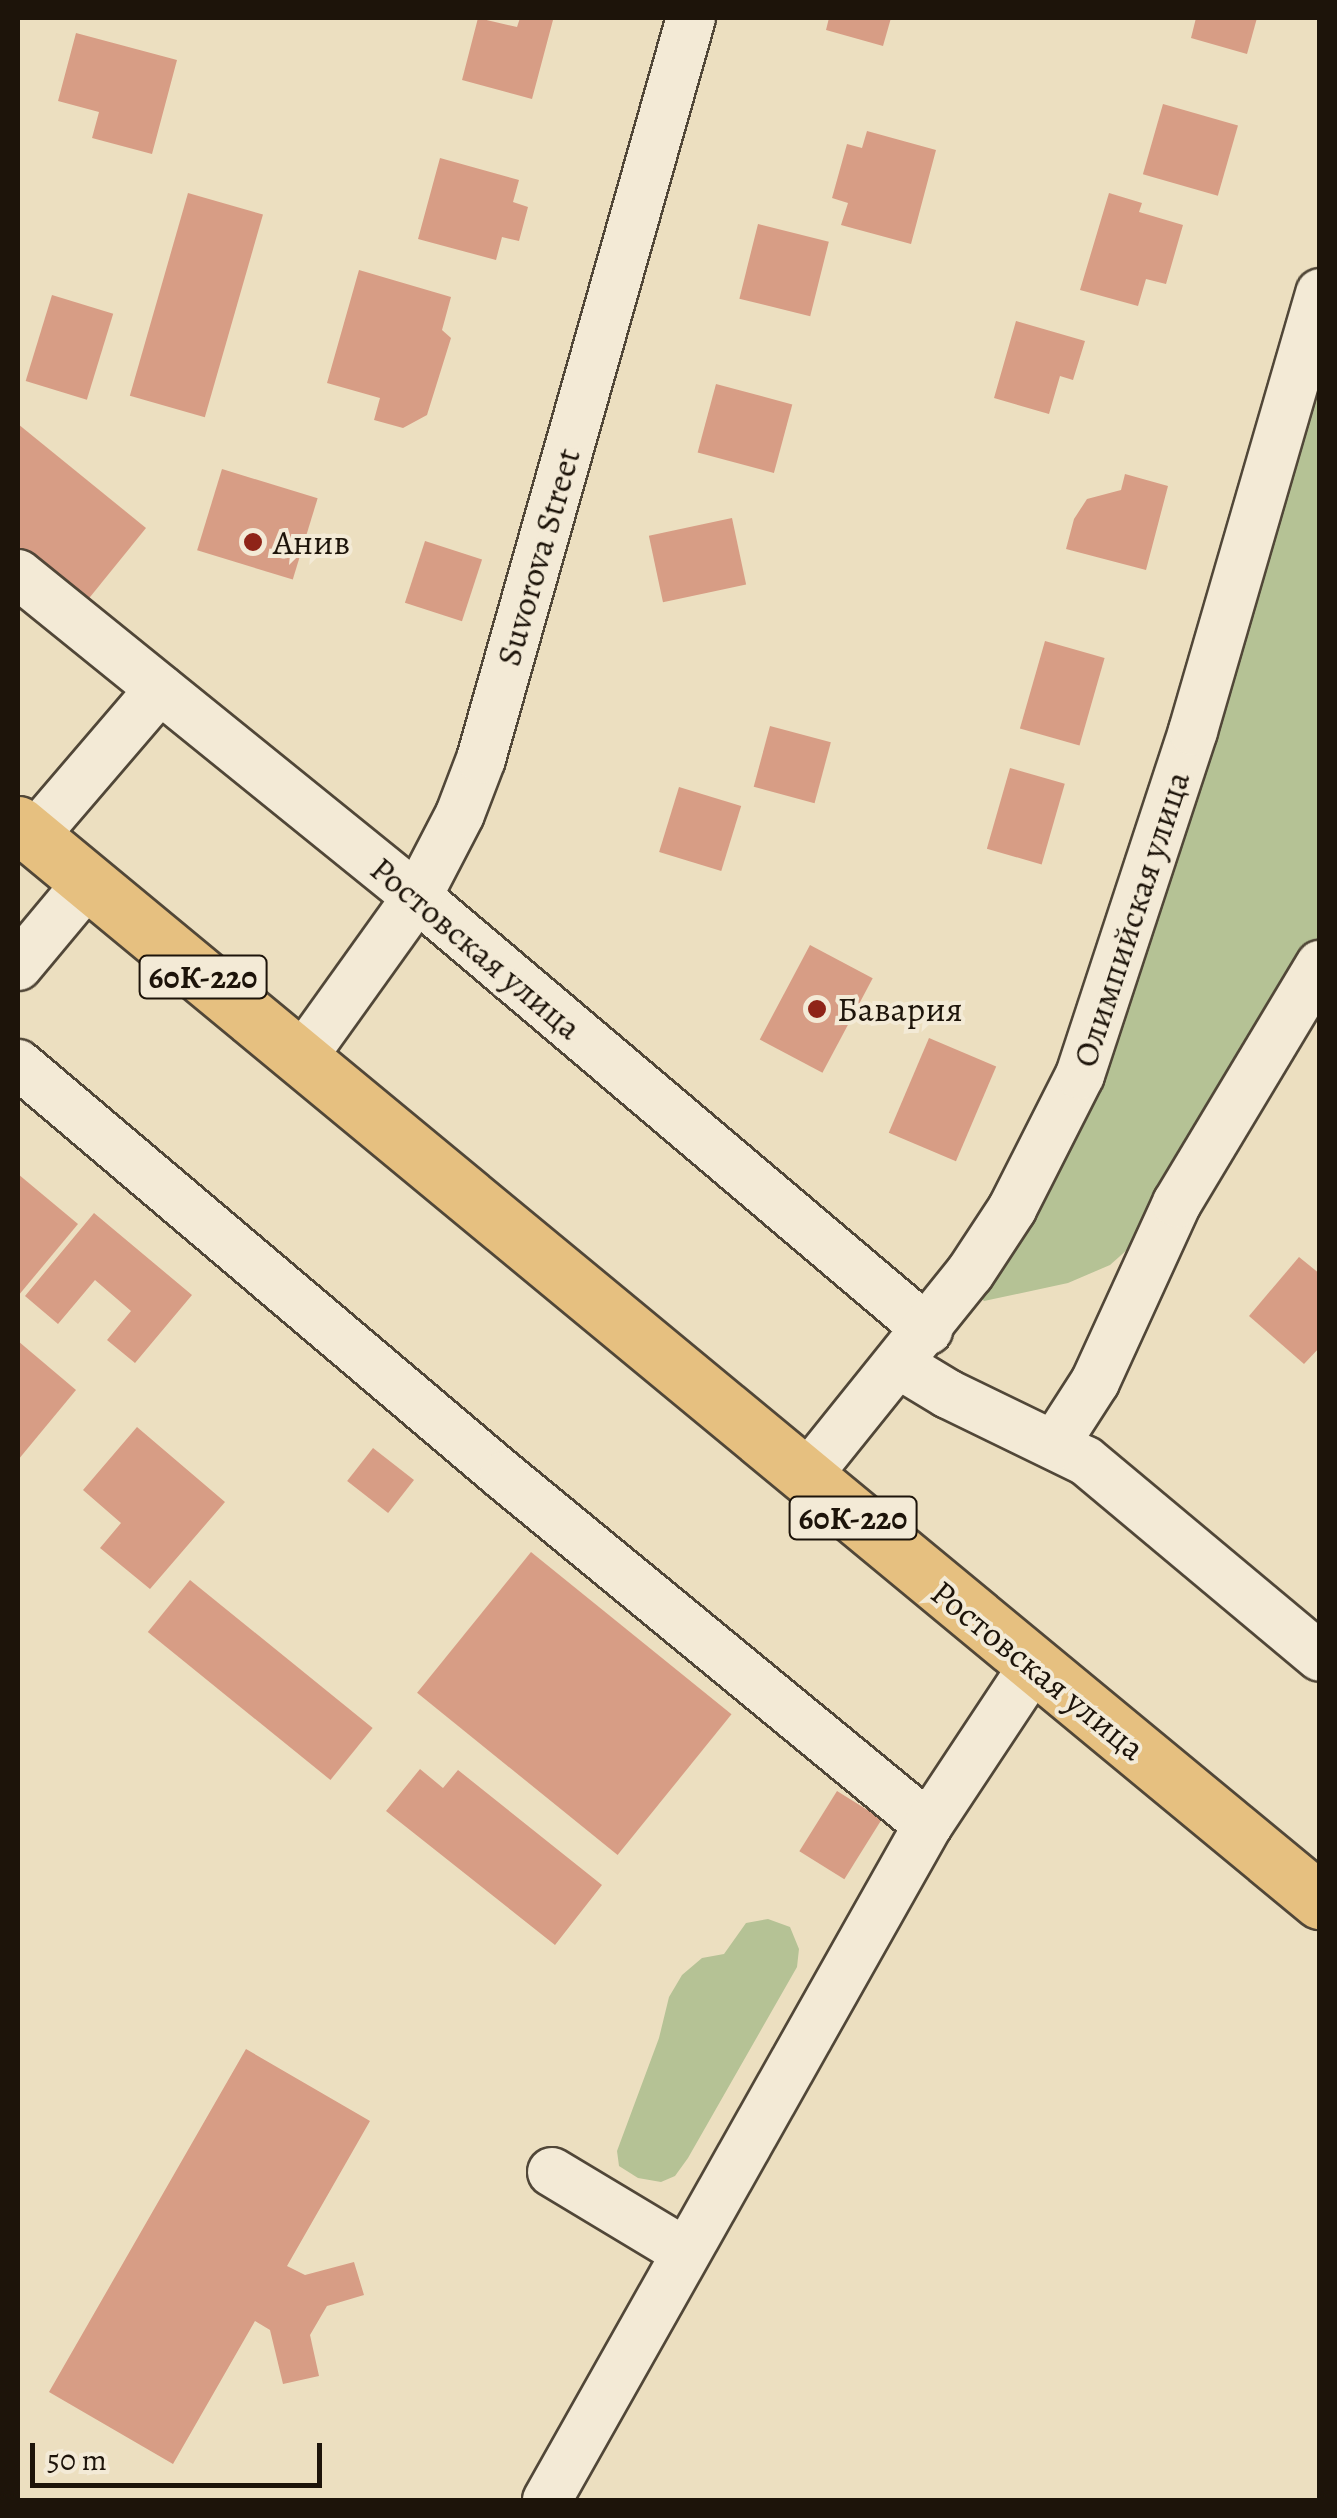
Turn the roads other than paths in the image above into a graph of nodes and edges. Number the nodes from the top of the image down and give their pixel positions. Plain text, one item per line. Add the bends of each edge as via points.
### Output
1 (690, 18) edge
2 (1320, 293) edge
3 (18, 574) edge
4 (160, 689) junction
5 (25, 830) edge
6 (88, 882) junction
7 (418, 897) junction
8 (1320, 965) edge
9 (18, 966) edge
10 (300, 1058) junction
11 (18, 1064) edge
12 (914, 1348) junction
13 (1056, 1444) junction
14 (805, 1478) junction
15 (1320, 1657) edge
16 (1034, 1665) junction
17 (928, 1824) junction
18 (1320, 1901) edge
19 (552, 2172) dead end
20 (684, 2252) junction
21 (547, 2500) edge

1 - 7 street, Suvorova Street via 480,758
2 - 12 street, Олимпийская улица via 1193,731 1080,1075 1012,1209
3 - 4 street, Ростовская улица
4 - 5 street
4 - 7 street, Ростовская улица
5 - 6 main road, 60К-220
6 - 9 street
6 - 10 main road, 60К-220
7 - 10 street, Suvorova Street
7 - 12 street, Ростовская улица
8 - 13 street via 1176,1203 1095,1382
10 - 14 main road, Ростовская улица / 60К-220
11 - 17 street
12 - 13 street, Ростовская улица via 948,1394
12 - 14 street, Олимпийская улица
13 - 15 street, Ростовская улица via 1114,1483
14 - 16 main road, Ростовская улица / 60К-220
16 - 17 street
16 - 18 main road, Ростовская улица / 60К-220
17 - 20 street
19 - 20 street
20 - 21 street

